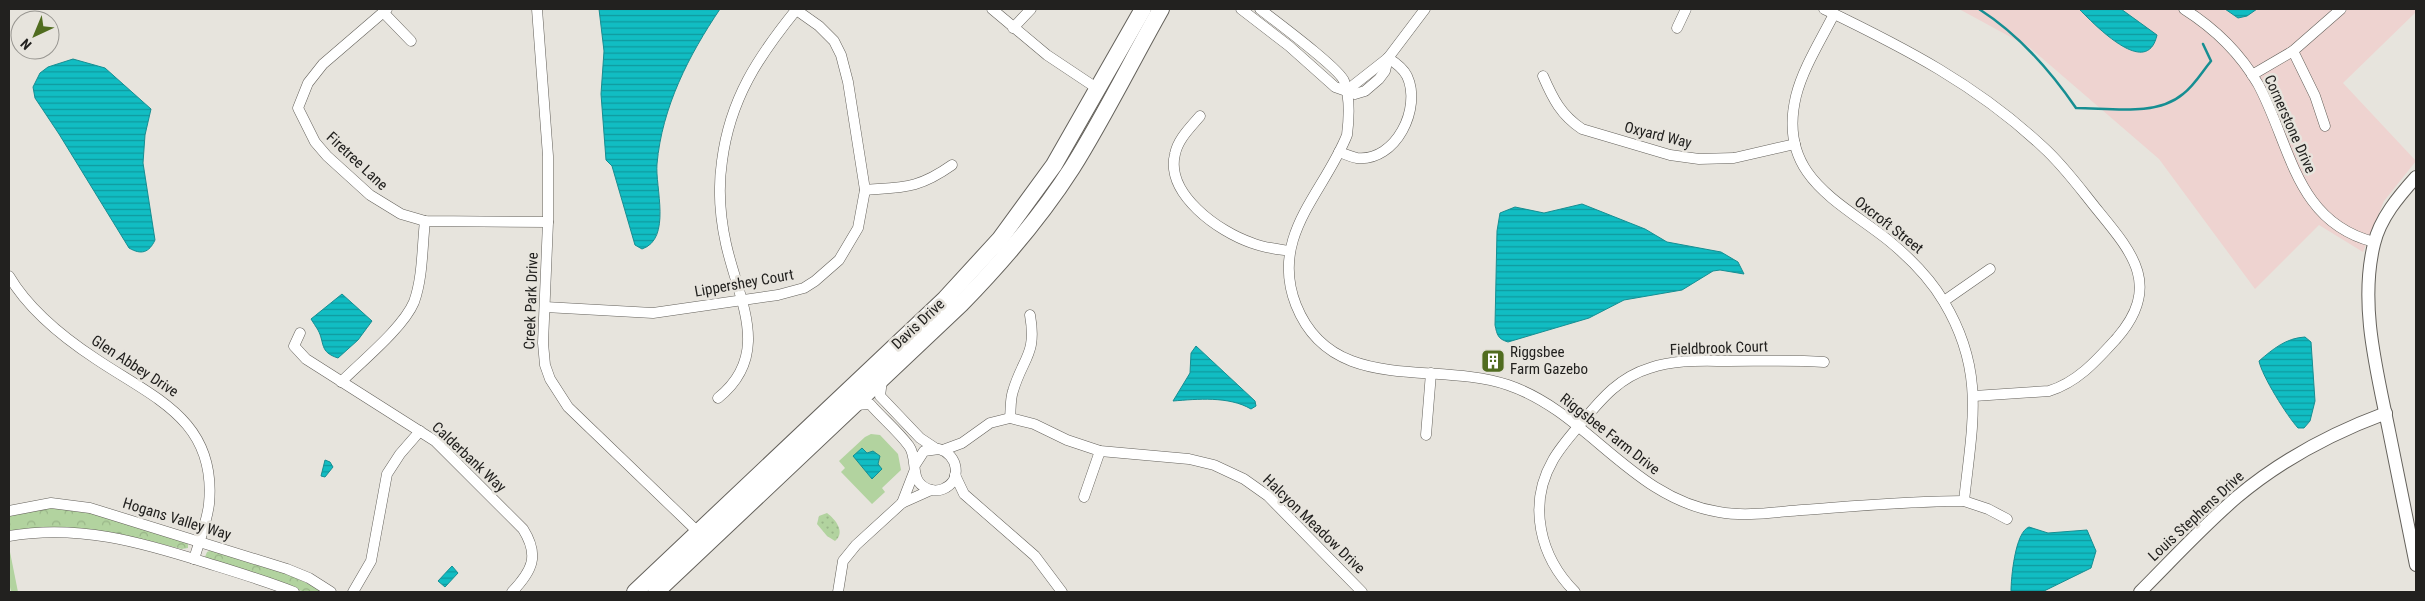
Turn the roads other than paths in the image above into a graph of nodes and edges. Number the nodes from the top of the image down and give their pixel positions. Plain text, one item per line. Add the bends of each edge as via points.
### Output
1 (537, 9) edge
2 (796, 9) edge
3 (992, 9) edge
4 (1031, 9) edge
5 (1143, 9) edge
6 (1161, 9) edge
7 (1241, 9) edge
8 (1260, 9) edge
9 (1425, 9) edge
10 (1686, 9) edge
11 (1824, 9) edge
12 (2184, 9) edge
13 (2341, 9) edge
14 (385, 10) edge
15 (1834, 14) junction
16 (1013, 28) junction
17 (1677, 28) dead end
18 (411, 41) dead end
19 (2293, 51) junction
20 (1388, 58) junction
21 (2252, 75) junction
22 (1543, 76) dead end
23 (1098, 89) junction
24 (1346, 91) junction
25 (1200, 116) dead end
26 (2325, 126) dead end
27 (1794, 144) junction
28 (1339, 152) junction
29 (952, 165) dead end
30 (2416, 177) edge
31 (865, 190) junction
32 (425, 221) junction
33 (548, 222) junction
34 (2374, 242) junction
35 (1290, 251) junction
36 (1990, 269) dead end
37 (10, 281) edge
38 (743, 300) junction
39 (1944, 301) junction
40 (545, 307) junction
41 (1030, 315) dead end
42 (300, 333) dead end
43 (1824, 362) dead end
44 (1431, 373) junction
45 (882, 380) junction
46 (341, 382) junction
47 (1974, 396) junction
48 (718, 398) dead end
49 (855, 405) junction
50 (2386, 414) junction
51 (1010, 418) junction
52 (1578, 428) junction
53 (420, 431) junction
54 (1426, 435) dead end
55 (962, 443) junction
56 (939, 449) junction
57 (1100, 451) junction
58 (956, 464) junction
59 (915, 469) junction
60 (955, 475) junction
61 (943, 489) junction
62 (931, 490) junction
63 (964, 494) junction
64 (1084, 497) dead end
65 (1964, 501) junction
66 (902, 503) junction
67 (9, 511) edge
68 (2007, 519) dead end
69 (698, 532) junction
70 (9, 536) edge
71 (200, 540) junction
72 (194, 559) junction
73 (2416, 565) edge
74 (294, 592) edge
75 (331, 592) edge
76 (354, 592) edge
77 (512, 592) edge
78 (635, 592) edge
79 (656, 592) edge
80 (838, 592) edge
81 (1062, 592) edge
82 (1362, 592) edge
83 (1575, 592) edge
84 (2140, 592) edge

1 - 33 street, Creek Park Drive via 548,156
2 - 31 street, Lippershey Court via 828,33 841,55
2 - 38 street via 753,68 736,103 725,144 720,180 723,229
3 - 16 street
4 - 16 street
5 - 23 main road, Davis Drive
6 - 45 main road, Davis Drive via 1076,162 1023,236 962,304
7 - 24 street via 1335,87
8 - 24 street, Riggsbee Farm Drive via 1344,78
9 - 20 street
10 - 17 street
11 - 15 street
12 - 21 street, Cornerstone Drive via 2225,42
13 - 19 street
14 - 18 street
14 - 32 street, Firetree Lane via 319,68 308,83 298,108 315,142 370,195 401,214
15 - 27 street, Oxcroft Street via 1796,94
15 - 47 street via 1928,61 2014,122 2062,168 2124,241 2134,258 2139,283 2135,310 2123,331 2078,377 2050,391
16 - 23 street
19 - 21 street
19 - 26 street via 2315,96
20 - 24 street
20 - 28 street via 1403,70 1409,84 1410,107 1402,130 1392,144 1372,156 1355,158
21 - 34 street, Cornerstone Drive via 2300,183 2314,204 2345,231
22 - 27 street, Oxyard Way via 1556,106 1582,129 1670,155 1717,160
23 - 69 main road, Davis Drive via 1030,201 966,276
24 - 28 street, Riggsbee Farm Drive via 1349,120
25 - 35 street via 1182,137 1175,152 1174,170 1180,189 1224,230 1252,243
27 - 39 street, Oxcroft Street via 1815,184 1901,251
28 - 35 street, Riggsbee Farm Drive via 1300,221
29 - 31 street via 920,184
30 - 34 street via 2395,202
31 - 38 street, Lippershey Court via 858,228 846,252 829,271 791,292
32 - 33 street, Firetree Lane
32 - 46 street via 418,280 410,309
33 - 40 street, Creek Park Drive
34 - 50 street via 2369,316
35 - 44 street, Riggsbee Farm Drive via 1290,282 1297,306 1312,331 1327,347 1348,361 1369,367
36 - 39 street
37 - 71 street, Glen Abbey Drive via 60,332 95,359 172,408 191,429 203,454 209,490
38 - 40 street, Lippershey Court via 647,313
38 - 48 street via 749,336 744,363 737,379
39 - 47 street, Oxcroft Street via 1964,346
40 - 69 street, Creek Park Drive via 545,365 562,401
41 - 51 street via 1034,334 1013,390
42 - 46 street, Calderbank Way via 294,346 319,369
43 - 52 street, Fieldbrook Court via 1690,361 1659,365 1614,386
44 - 52 street, Riggsbee Farm Drive via 1472,376 1510,385 1540,400
44 - 54 street
45 - 49 main road, Davis Drive
45 - 56 street via 880,396 920,438
46 - 53 street, Calderbank Way
47 - 65 street, Oxcroft Street
49 - 59 street via 870,404 910,448
49 - 79 main road, Davis Drive
50 - 73 street
50 - 84 street, Louis Stephens Drive via 2330,437 2258,481 2217,515
51 - 55 street via 990,424
51 - 57 street, Halcyon Meadow Drive
52 - 65 street, Riggsbee Farm Drive via 1662,493 1721,513
52 - 83 street, Fieldbrook Court via 1548,468 1539,509 1542,538 1548,556
53 - 76 street via 386,474 372,561
53 - 77 street, Calderbank Way via 529,538 532,563 525,578
55 - 56 street
55 - 58 street
56 - 58 street via 948,453
56 - 59 street via 920,455
57 - 64 street
57 - 82 street, Halcyon Meadow Drive via 1190,459 1214,465 1244,479 1268,496
58 - 60 street
59 - 62 street via 920,484
59 - 66 street
60 - 61 street
60 - 63 street
61 - 62 street
61 - 63 street
62 - 66 street
63 - 81 street via 1035,556
65 - 68 street, Riggsbee Farm Drive
66 - 80 street via 848,554 840,570
67 - 71 street, Hogans Valley Way via 38,503 64,503
69 - 78 main road, Davis Drive
70 - 72 street via 58,531 89,533 135,541
71 - 72 street, Glen Abbey Drive
71 - 75 street, Hogans Valley Way via 287,569
72 - 74 street

